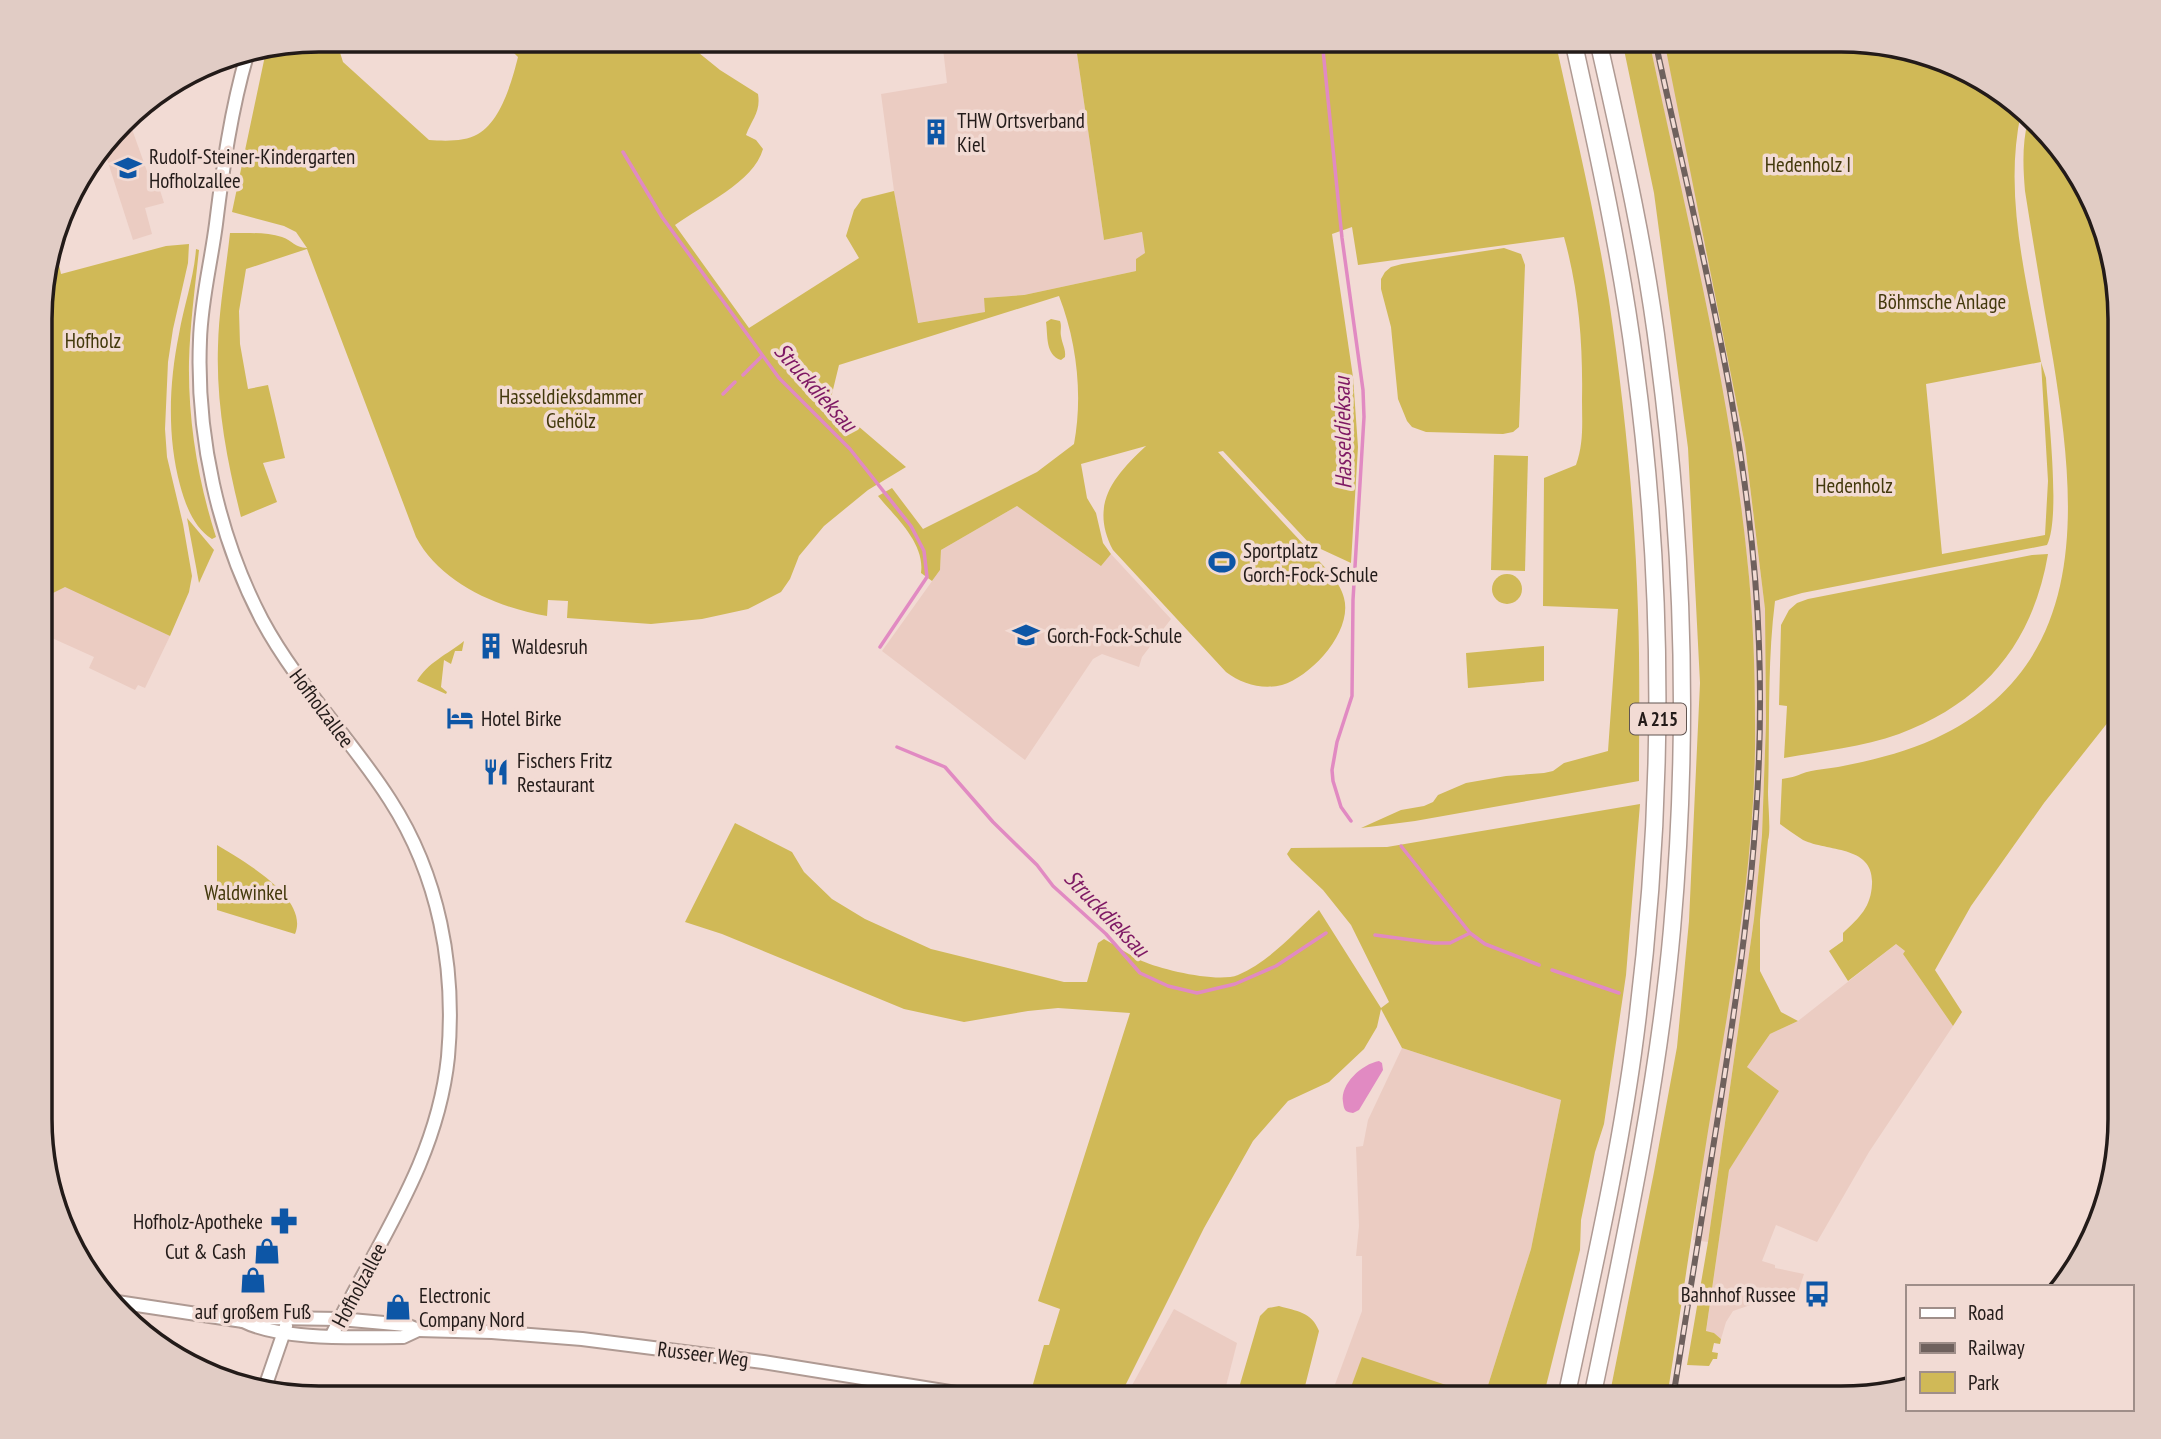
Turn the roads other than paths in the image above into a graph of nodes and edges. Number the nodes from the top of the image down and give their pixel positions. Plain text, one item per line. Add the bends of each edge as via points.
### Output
1 (1576, 52) edge
2 (1601, 52) edge
3 (245, 64) edge
4 (126, 1303) edge
5 (289, 1319) junction
6 (340, 1319) junction
7 (243, 1321) junction
8 (418, 1330) junction
9 (284, 1333) junction
10 (332, 1335) junction
11 (267, 1381) edge
12 (912, 1386) edge
13 (1568, 1386) edge
14 (1594, 1386) edge

1 - 13 highway, A 215 via 1620,265 1635,365 1652,547 1658,722 1648,911 1633,1052
2 - 14 highway, A 215 via 1645,262 1659,356 1683,652 1680,816 1665,989 1638,1168
3 - 6 street, Hofholzallee via 230,126 200,337 202,420 216,498 262,619 296,676 389,798 418,851 438,912 449,981 448,1055 432,1136
4 - 7 street
5 - 6 street, Russeer Weg
5 - 7 street
5 - 9 street
6 - 8 street, Russeer Weg
6 - 10 street, Hofholzallee
7 - 9 street
8 - 10 street, Russeer Weg via 403,1337
8 - 12 street, Russeer Weg via 625,1344
9 - 10 street, Russeer Weg
9 - 11 street

